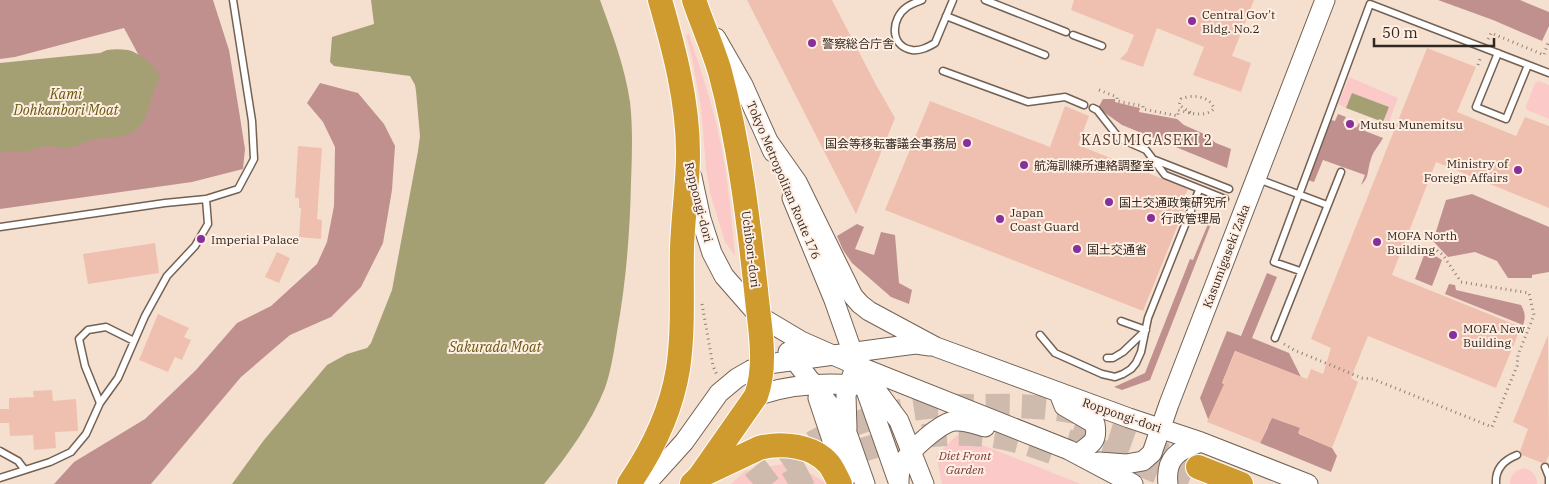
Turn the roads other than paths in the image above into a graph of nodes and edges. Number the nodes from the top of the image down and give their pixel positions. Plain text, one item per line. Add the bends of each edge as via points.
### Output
1 (233, 0) edge
2 (660, 0) edge
3 (694, 0) edge
4 (922, 0) edge
5 (953, 0) edge
6 (985, 0) edge
7 (1325, 0) edge
8 (928, 7) dead end
9 (946, 16) junction
10 (1102, 46) dead end
11 (1498, 54) junction
12 (1045, 55) dead end
13 (1528, 65) junction
14 (943, 71) dead end
15 (1549, 73) edge
16 (1084, 105) dead end
17 (1092, 108) dead end
18 (768, 141) junction
19 (688, 153) junction
20 (1154, 160) junction
21 (1341, 172) dead end
22 (1256, 178) junction
23 (1229, 189) dead end
24 (1200, 190) junction
25 (1299, 194) junction
26 (206, 199) junction
27 (1225, 199) dead end
28 (1327, 205) junction
29 (0, 227) edge
30 (1300, 270) junction
31 (758, 316) junction
32 (1121, 321) dead end
33 (1146, 330) junction
34 (1040, 334) dead end
35 (1274, 338) road end
36 (134, 341) junction
37 (936, 347) junction
38 (832, 355) junction
39 (1107, 358) dead end
40 (856, 359) junction
41 (796, 360) junction
42 (762, 367) junction
43 (813, 385) junction
44 (863, 385) junction
45 (1058, 392) junction
46 (930, 394) junction
47 (756, 396) junction
48 (100, 404) junction
49 (1160, 428) junction
50 (847, 433) junction
51 (1201, 442) junction
52 (0, 451) edge
53 (911, 451) junction
54 (1079, 455) junction
55 (1517, 455) dead end
56 (1198, 468) tunnel mouth
57 (1545, 468) dead end
58 (24, 469) junction
59 (0, 478) edge
60 (696, 480) edge
61 (899, 483) edge
62 (629, 484) edge
63 (646, 484) edge
64 (840, 484) edge
65 (846, 484) edge
66 (865, 484) edge
67 (924, 484) edge
68 (1133, 484) edge
69 (1163, 484) edge
70 (1168, 484) edge
71 (1242, 484) edge
72 (1308, 484) edge
73 (1496, 484) edge
74 (1549, 484) edge

1 - 26 lane via 252,121 254,159 238,189
2 - 19 highway via 682,92
3 - 18 main road, Tokyo Metropolitan Route 176 via 743,85
3 - 31 highway, Uchibori-dori via 719,70 735,137
4 - 8 lane
4 - 9 lane via 908,6 895,23 894,33 900,44 911,50 922,50 935,43
5 - 9 lane
6 - 10 lane
7 - 22 main road, Kasumigaseki Zaka
9 - 12 lane
11 - 13 lane
11 - 13 lane via 1476,107 1506,119
11 - 25 lane via 1370,4
13 - 15 lane
14 - 16 lane via 1028,102 1065,97
17 - 20 lane via 1119,138 1146,150
18 - 37 main road via 797,182 846,283 860,304 869,312
18 - 40 main road, Tokyo Metropolitan Route 176
19 - 31 main road, Roppongi-dori via 701,219 712,253 724,276
19 - 62 highway via 678,369 659,434
20 - 23 lane
20 - 24 lane via 1165,175
21 - 28 lane
22 - 25 lane
22 - 49 main road, Kasumigaseki Zaka
24 - 27 lane
24 - 33 lane
25 - 28 lane
25 - 30 lane via 1274,262
26 - 29 lane
26 - 36 lane via 208,224 194,246 167,276
28 - 30 lane
30 - 35 lane
31 - 38 main road, Roppongi-dori
31 - 41 main road
31 - 42 highway, Uchibori-dori
32 - 33 lane
33 - 34 lane via 1136,363 1115,377 1055,353
33 - 39 lane via 1123,352
36 - 48 lane via 118,378
36 - 48 lane via 106,327 88,330 79,339 84,366
37 - 40 main road via 916,344
37 - 45 main road, Roppongi-dori
38 - 40 main road
38 - 41 main road
40 - 44 main road, Tokyo Metropolitan Route 176
40 - 46 main road
41 - 42 main road
41 - 43 main road
42 - 47 highway, Uchibori-dori
42 - 63 main road via 750,370 718,393 684,442
43 - 44 main road
43 - 47 main road
43 - 50 main road via 827,400
43 - 65 main road
44 - 46 main road
44 - 50 main road via 846,403
44 - 53 main road, Tokyo Metropolitan Route 176 via 899,421
44 - 61 main road, Tokyo Metropolitan Route 176
45 - 49 main road, Roppongi-dori
45 - 54 main road via 1064,406 1095,424 1095,441
46 - 54 main road
47 - 60 highway, Uchibori-dori
48 - 58 lane via 86,434 70,452
49 - 51 main road, Roppongi-dori
49 - 54 main road, Kasumigaseki Zaka via 1152,453 1142,461 1126,464
49 - 69 main road via 1154,453
50 - 66 main road
51 - 70 main road via 1188,446 1172,458
51 - 72 main road, Roppongi-dori
52 - 58 lane via 18,460
53 - 54 main road via 942,426 954,421 970,422
53 - 61 main road via 902,464
53 - 67 main road, Tokyo Metropolitan Route 176
54 - 68 main road
55 - 73 lane via 1502,464
56 - 71 highway
57 - 74 lane
58 - 59 lane
60 - 64 highway via 760,448 783,445 805,448 829,463

